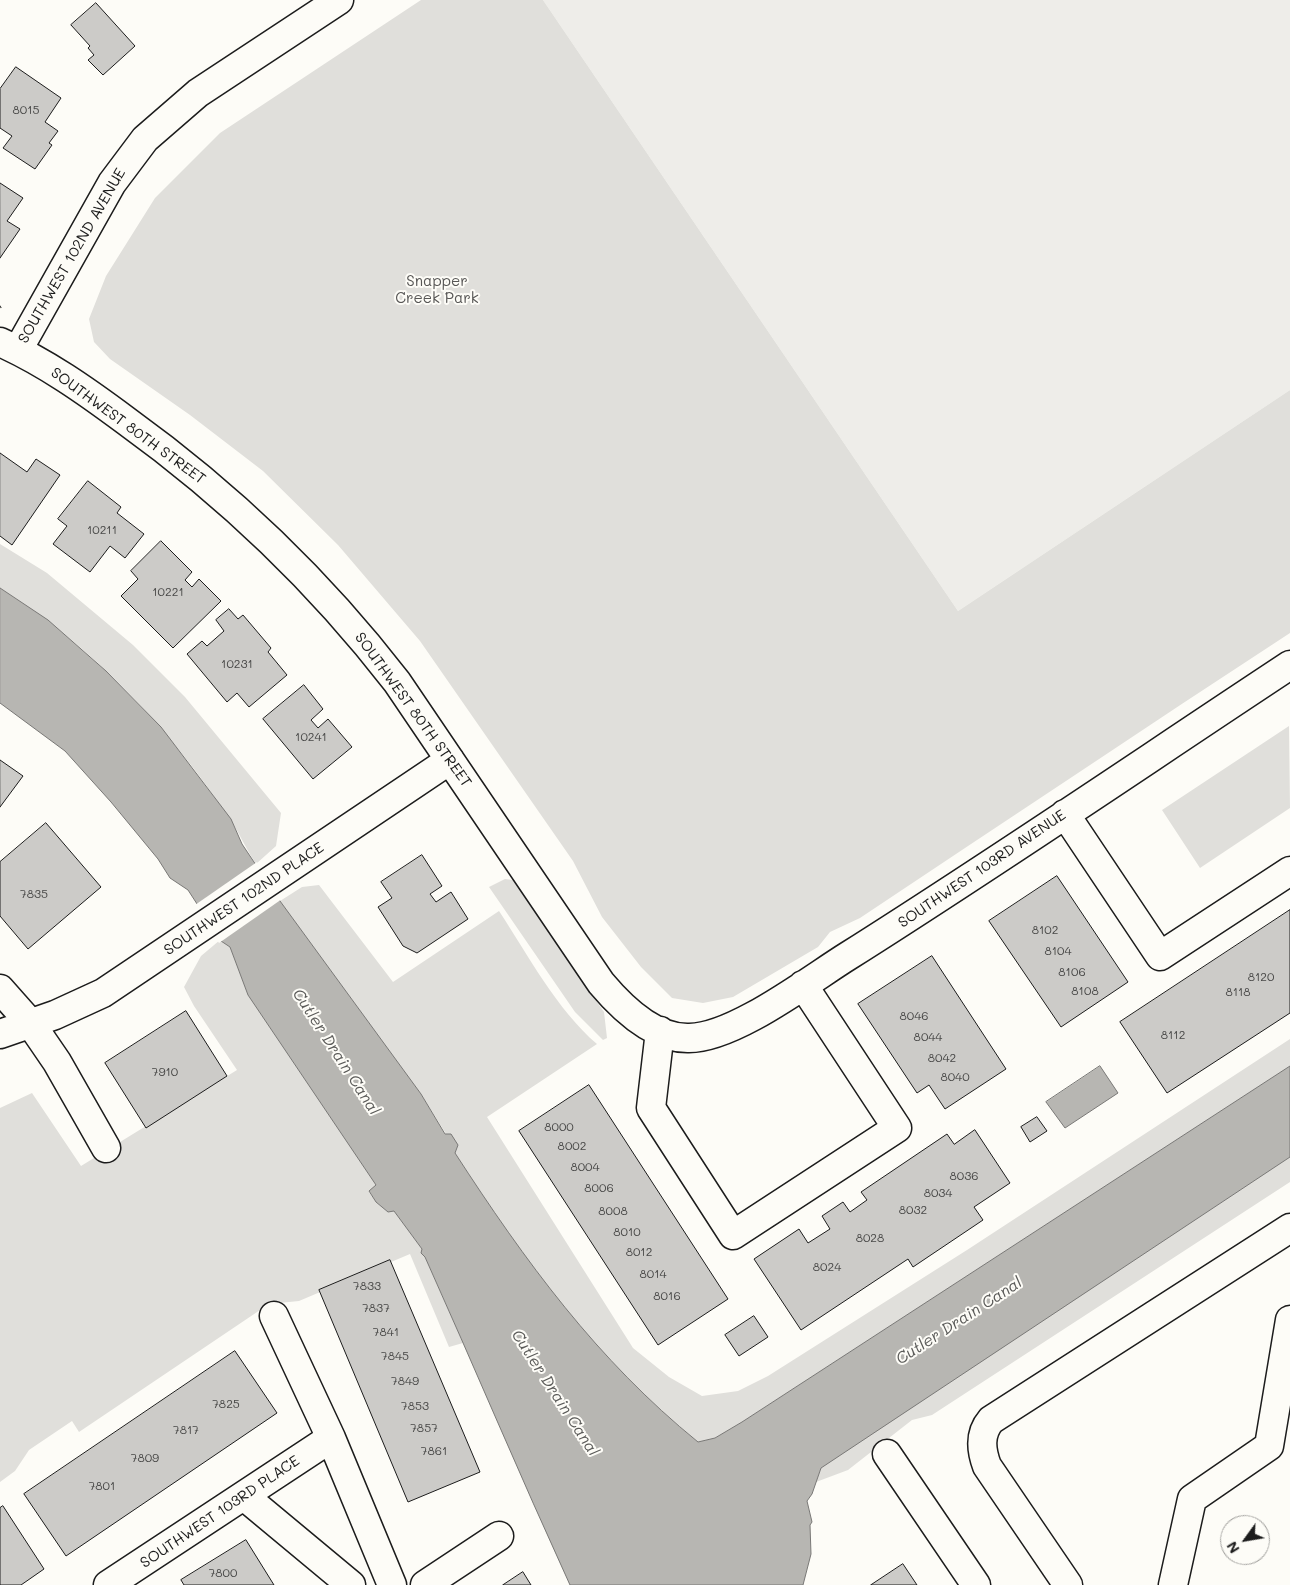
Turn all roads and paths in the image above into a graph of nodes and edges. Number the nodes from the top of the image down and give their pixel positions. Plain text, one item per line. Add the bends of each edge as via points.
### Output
1 (333, 2) edge
2 (9, 346) edge
3 (1290, 665) edge
4 (450, 760) junction
5 (1065, 814) junction
6 (1290, 871) edge
7 (803, 985) junction
8 (0, 989) edge
9 (31, 1024) junction
10 (660, 1031) junction
11 (0, 1034) edge
12 (106, 1148) dead end
13 (1290, 1228) edge
14 (274, 1316) dead end
15 (1290, 1320) edge
16 (331, 1438) junction
17 (887, 1454) dead end
18 (244, 1496) junction
19 (499, 1536) dead end
20 (108, 1585) edge
21 (351, 1585) edge
22 (392, 1585) edge
23 (425, 1585) edge
24 (976, 1585) edge
25 (1068, 1585) edge
26 (1173, 1585) edge

1 - 2 street, SOUTHWEST 102ND AVENUE via 198,93 145,139 112,182
2 - 4 street, SOUTHWEST 80TH STREET via 70,381 174,456 266,535 365,641
3 - 5 street, SOUTHWEST 103RD AVENUE
4 - 9 street, SOUTHWEST 102ND PLACE via 103,993
4 - 10 street, SOUTHWEST 80TH STREET via 601,983 630,1014
5 - 6 street via 1160,956
5 - 7 street, SOUTHWEST 103RD AVENUE
7 - 10 street, SOUTHWEST 103RD AVENUE via 727,1030 688,1038
7 - 10 street via 897,1128 733,1235 650,1108
8 - 9 street
9 - 11 street, SOUTHWEST 102ND PLACE
9 - 12 street via 60,1066
13 - 25 street via 986,1426 982,1440 987,1466
14 - 16 street
15 - 26 street via 1269,1446 1192,1499
16 - 18 street, SOUTHWEST 103RD PLACE
16 - 22 street
17 - 24 street
18 - 20 street, SOUTHWEST 103RD PLACE
18 - 21 street
19 - 23 street

